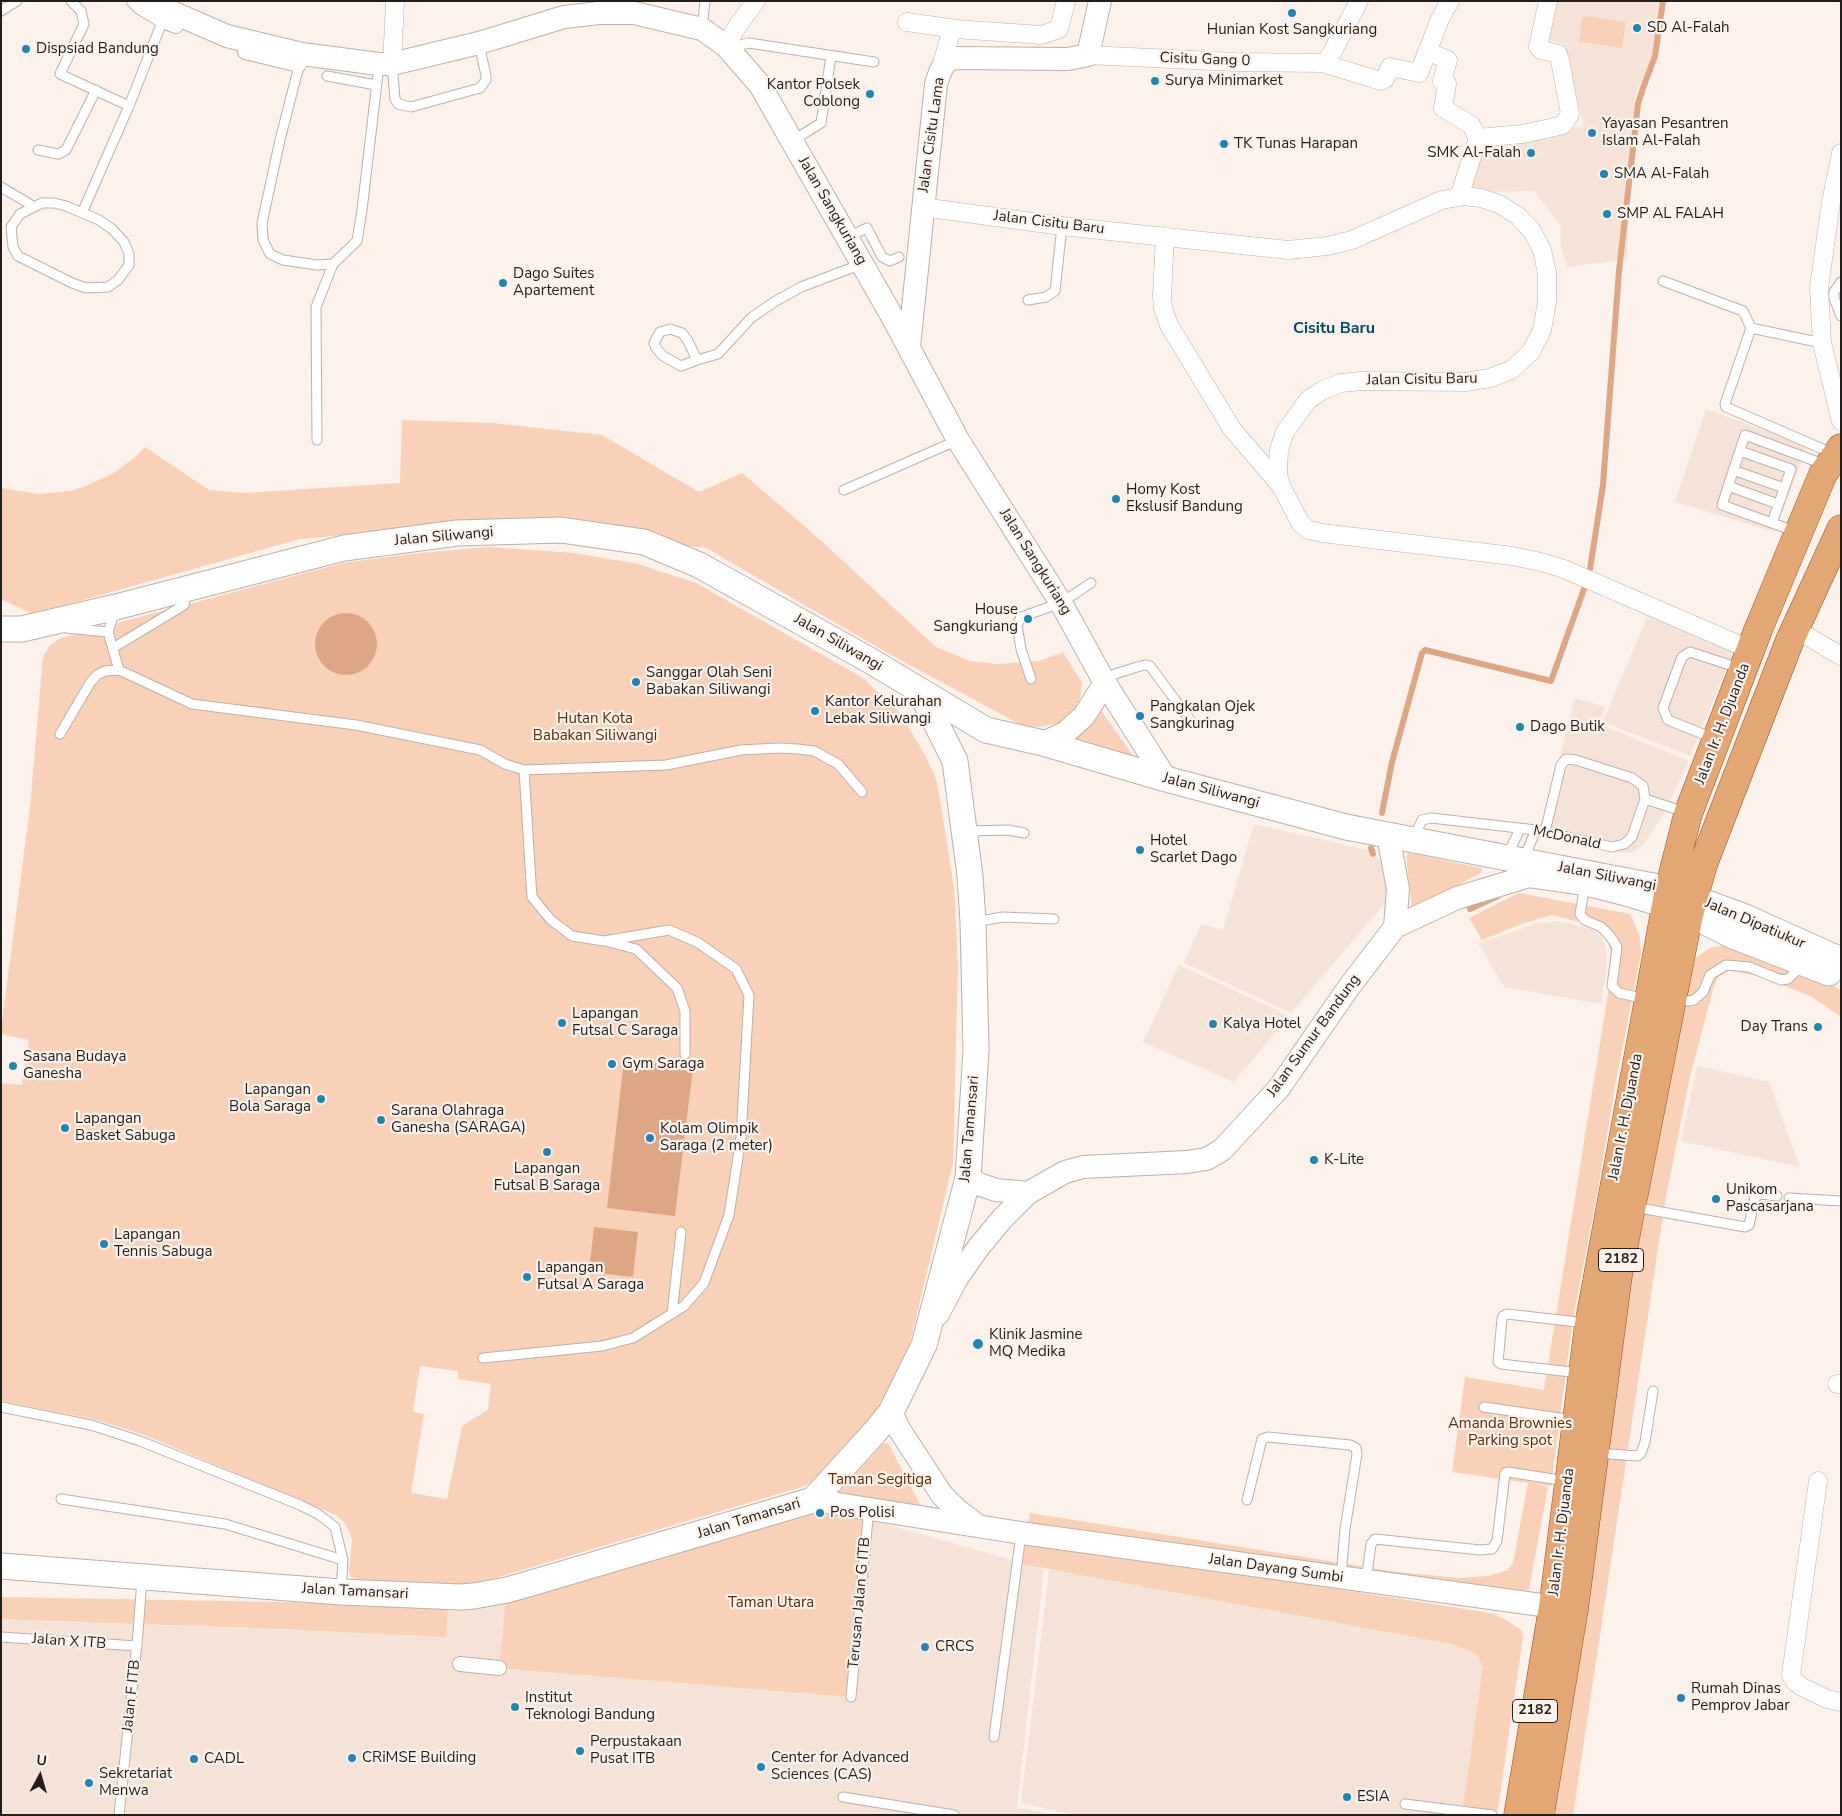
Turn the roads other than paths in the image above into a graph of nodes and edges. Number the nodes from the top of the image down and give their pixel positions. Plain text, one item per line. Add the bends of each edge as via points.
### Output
1 (17, 1) edge
2 (71, 1) edge
3 (134, 1) edge
4 (395, 1) edge
5 (705, 1) edge
6 (756, 1) edge
7 (1066, 1) edge
8 (1100, 1) edge
9 (1359, 1) edge
10 (1450, 1) edge
11 (1548, 1) edge
12 (635, 7) edge
13 (162, 10) edge
14 (1, 11) edge
15 (907, 22) dead end
16 (702, 29) junction
17 (956, 29) junction
18 (479, 43) junction
19 (728, 47) junction
20 (1427, 51) junction
21 (1088, 54) junction
22 (830, 56) junction
23 (300, 60) junction
24 (874, 62) dead end
25 (1322, 63) junction
26 (382, 71) junction
27 (940, 72) junction
28 (327, 76) dead end
29 (96, 90) junction
30 (129, 106) junction
31 (1478, 138) junction
32 (792, 141) junction
33 (38, 150) dead end
34 (1841, 153) edge
35 (1, 187) edge
36 (1459, 197) junction
37 (1836, 200) edge
38 (33, 206) junction
39 (922, 207) junction
40 (82, 213) junction
41 (1062, 226) junction
42 (1165, 236) junction
43 (848, 237) junction
44 (899, 257) dead end
45 (333, 264) junction
46 (862, 264) junction
47 (1663, 281) dead end
48 (1841, 282) edge
49 (1028, 300) dead end
50 (1841, 316) edge
51 (1751, 328) junction
52 (1822, 343) junction
53 (909, 347) junction
54 (697, 360) junction
55 (1841, 421) edge
56 (317, 440) dead end
57 (958, 440) junction
58 (1740, 451) junction
59 (1835, 456) edge
60 (1733, 470) junction
61 (1281, 486) junction
62 (1728, 486) junction
63 (1784, 488) junction
64 (844, 490) dead end
65 (1778, 504) junction
66 (1772, 523) junction
67 (1841, 529) edge
68 (1798, 533) junction
69 (1091, 583) dead end
70 (186, 589) junction
71 (1061, 602) junction
72 (116, 607) junction
73 (39, 625) junction
74 (1, 629) edge
75 (1795, 629) junction
76 (108, 632) junction
77 (113, 648) junction
78 (1742, 654) junction
79 (1841, 656) edge
80 (119, 670) junction
81 (1031, 679) dead end
82 (1104, 682) junction
83 (920, 691) junction
84 (1193, 724) dead end
85 (986, 730) junction
86 (60, 734) dead end
87 (1717, 740) junction
88 (1043, 743) junction
89 (955, 761) junction
90 (524, 770) junction
91 (1166, 779) junction
92 (862, 792) dead end
93 (1645, 799) junction
94 (1688, 814) junction
95 (1520, 829) junction
96 (965, 831) junction
97 (1541, 831) junction
98 (1024, 833) dead end
99 (1388, 835) junction
100 (1413, 840) junction
101 (1514, 860) junction
102 (1585, 884) junction
103 (1679, 902) junction
104 (1054, 919) dead end
105 (974, 922) junction
106 (1395, 927) junction
107 (604, 941) junction
108 (1841, 960) edge
109 (1804, 963) junction
110 (1841, 977) edge
111 (1660, 999) junction
112 (685, 1054) dead end
113 (968, 1178) junction
114 (1028, 1193) junction
115 (1777, 1196) dead end
116 (1789, 1198) dead end
117 (1841, 1201) edge
118 (1632, 1207) junction
119 (681, 1232) dead end
120 (672, 1314) junction
121 (1589, 1324) junction
122 (924, 1345) junction
123 (483, 1358) dead end
124 (1582, 1373) junction
125 (1653, 1391) dead end
126 (1, 1407) edge
127 (1484, 1407) dead end
128 (891, 1412) junction
129 (1576, 1420) junction
130 (1594, 1453) junction
131 (1818, 1481) dead end
132 (1569, 1482) junction
133 (62, 1499) dead end
134 (813, 1500) junction
135 (1247, 1500) dead end
136 (869, 1508) junction
137 (979, 1526) junction
138 (1021, 1533) junction
139 (343, 1560) junction
140 (1, 1566) edge
141 (142, 1576) junction
142 (1341, 1578) junction
143 (1366, 1581) junction
144 (341, 1592) junction
145 (1563, 1608) junction
146 (1, 1638) edge
147 (137, 1646) junction
148 (460, 1664) dead end
149 (498, 1668) dead end
150 (851, 1697) dead end
151 (1841, 1702) edge
152 (994, 1737) dead end
153 (843, 1797) dead end
154 (1405, 1804) dead end
155 (119, 1815) edge
156 (954, 1815) edge
157 (1492, 1815) edge
158 (1518, 1815) edge
159 (1540, 1815) edge

1 - 14 lane
2 - 29 lane via 81,11 84,24 60,74
3 - 13 street via 140,7
4 - 26 street
5 - 16 lane
6 - 19 street via 738,25
7 - 17 street via 1059,29 1041,35
8 - 21 street
9 - 25 street via 1333,51
10 - 20 street
11 - 31 street via 1538,47 1558,54 1570,114 1563,125 1523,134
12 - 16 street, Jalan Sangkuriang
12 - 18 street, Jalan Sangkuriang via 564,17
13 - 23 street, Jalan Sangkuriang
13 - 30 lane
15 - 17 street
16 - 19 street, Jalan Sangkuriang
17 - 27 street via 951,31
18 - 26 street, Jalan Sangkuriang
18 - 26 lane via 486,75 480,88 411,107 398,104
19 - 22 lane via 750,43
19 - 32 street, Jalan Sangkuriang via 760,85
20 - 25 street, Cisitu Gang 0 via 1419,73 1390,67 1381,81
20 - 31 street via 1448,60 1442,81 1447,84 1443,108 1471,125
21 - 25 street, Cisitu Gang 0
21 - 27 street, Jalan Cisitu Lama via 1068,59 953,58
22 - 24 lane
22 - 32 lane via 821,123
23 - 26 street, Jalan Sangkuriang
23 - 45 lane via 262,223 263,240 270,254 283,260
26 - 28 lane
26 - 45 lane via 357,241
27 - 39 street, Jalan Cisitu Lama
29 - 30 lane
29 - 33 lane via 66,150 58,154
30 - 40 lane
31 - 36 street
32 - 43 street, Jalan Sangkuriang
34 - 37 street
35 - 38 lane
36 - 42 street, Jalan Cisitu Baru via 1442,200 1352,240 1327,246 1288,250
36 - 61 street, Jalan Cisitu Baru via 1481,198 1518,216 1532,231 1542,250 1547,273 1547,302 1542,330 1531,352 1511,370 1490,378 1465,382 1342,383 1323,390 1308,400 1285,432 1279,450
37 - 52 street via 1819,288
38 - 40 lane via 54,202
38 - 40 lane via 20,214 11,227 13,247 18,256 79,286 108,287 125,272 130,254 112,229
39 - 41 street, Jalan Cisitu Baru
39 - 53 street, Jalan Cisitu Lama
41 - 42 street, Jalan Cisitu Baru
41 - 49 lane via 1055,291 1046,297
42 - 61 street via 1162,295 1169,325 1232,429
43 - 44 lane via 867,228 882,257 890,261
43 - 46 street, Jalan Sangkuriang
45 - 56 lane via 316,307
46 - 53 street, Jalan Sangkuriang
46 - 54 lane via 801,287 774,302 750,318 718,354
47 - 51 lane via 1743,311
48 - 50 lane via 1834,298
51 - 52 lane
51 - 59 lane via 1724,404
52 - 55 street
53 - 57 street, Jalan Sangkuriang
54 - 54 lane via 682,333 670,329 660,332 654,343 663,356 681,366
57 - 64 lane
57 - 71 street, Jalan Sangkuriang
58 - 59 lane via 1745,436
58 - 60 lane
58 - 63 lane via 1791,469
59 - 68 main road, Jalan Ir. H. Djuanda via 1823,474
60 - 62 lane
60 - 63 lane
61 - 78 street, Jalan Cisitu Baru via 1301,524 1310,530 1541,562 1564,569
62 - 65 lane
62 - 66 lane via 1722,505
63 - 65 lane
65 - 66 lane
66 - 68 lane
67 - 75 main road, Jalan Ir. H. Djuanda
68 - 78 main road, Jalan Ir. H. Djuanda
69 - 71 lane
70 - 72 main road, Jalan Siliwangi
70 - 77 lane via 184,605
70 - 83 main road, Jalan Siliwangi via 344,548 457,533 560,530 644,542 699,565
71 - 81 lane via 1021,617 1017,625
71 - 82 street, Jalan Sangkuriang
72 - 73 main road, Jalan Siliwangi
72 - 76 lane
73 - 74 main road, Jalan Siliwangi
73 - 76 lane
75 - 79 street
75 - 103 main road, Jalan Ir. H. Djuanda via 1709,850
76 - 77 lane
77 - 80 lane
78 - 87 main road, Jalan Ir. H. Djuanda
78 - 87 lane via 1690,652 1682,657 1663,708 1668,720
80 - 86 lane via 97,675
80 - 90 lane via 192,704 365,727 480,750
82 - 84 lane via 1115,674 1150,666
82 - 88 street via 1084,716 1066,733
82 - 91 street, Jalan Sangkuriang
83 - 85 main road, Jalan Siliwangi
83 - 89 main road, Jalan Tamansari
85 - 88 main road, Jalan Siliwangi
85 - 89 main road
87 - 94 main road, Jalan Ir. H. Djuanda
88 - 91 main road, Jalan Siliwangi
89 - 96 main road, Jalan Tamansari
90 - 92 lane via 666,765 741,750 798,749 814,751 838,764
90 - 107 lane via 532,896 552,920 572,936
91 - 99 main road, Jalan Siliwangi via 1346,827
93 - 94 lane
93 - 97 lane, McDonald via 1632,837 1624,844 1612,847
93 - 97 lane via 1643,786 1632,778 1566,759 1561,765
94 - 103 main road, Jalan Ir. H. Djuanda
95 - 97 lane, McDonald
95 - 100 lane via 1432,818 1422,820
95 - 101 lane, McDonald
96 - 98 lane
96 - 105 main road, Jalan Tamansari
97 - 101 lane
99 - 100 main road, Jalan Siliwangi
99 - 106 street via 1398,889
100 - 101 main road, Jalan Siliwangi
101 - 103 main road, Jalan Siliwangi
102 - 103 street, Jalan Siliwangi
102 - 106 street, Jalan Siliwangi via 1529,876 1457,898
102 - 111 lane via 1582,918 1601,927 1617,947 1612,986 1619,993
103 - 108 main road, Jalan Dipatiukur via 1745,917
103 - 109 main road, Jalan Dipatiukur via 1733,936
103 - 111 main road, Jalan Ir. H. Djuanda / 2182
104 - 105 lane via 1003,917
105 - 113 main road, Jalan Tamansari via 976,1050
106 - 114 street, Jalan Sumur Bandung via 1279,1088 1222,1150 1206,1159 1187,1162 1083,1167
107 - 112 lane via 636,949 677,988 685,1012
107 - 120 lane via 669,930 697,942 736,969 749,995 741,1138 729,1216 704,1284
109 - 110 main road, Jalan Dipatiukur
109 - 111 lane via 1788,979 1781,980 1748,967 1726,965 1710,975 1703,992 1694,1000
111 - 118 main road, Jalan Ir. H. Djuanda / 2182
111 - 121 main road, Jalan Ir. H. Djuanda / 2182
113 - 114 street via 996,1190
113 - 122 main road, Jalan Tamansari
114 - 122 street, Jalan Sumur Bandung via 1002,1219 957,1278
115 - 118 lane via 1761,1194 1755,1197 1749,1224 1745,1227
116 - 117 lane
118 - 130 main road, Jalan Ir. H. Djuanda / 2182 via 1618,1275
119 - 120 lane
120 - 123 lane via 633,1338 602,1346
121 - 124 main road, Jalan Ir. H. Djuanda / 2182
121 - 124 lane via 1507,1314 1502,1319 1498,1362
122 - 128 main road, Jalan Tamansari
124 - 129 main road, Jalan Ir. H. Djuanda / 2182
125 - 130 lane via 1641,1454
126 - 139 lane via 91,1425 132,1438 300,1505 335,1527
127 - 129 lane
128 - 134 main road, Jalan Tamansari
128 - 137 street, Jalan Dayang Sumbi via 898,1429 942,1495
129 - 132 main road, Jalan Ir. H. Djuanda / 2182
130 - 145 main road, Jalan Ir. H. Djuanda / 2182
131 - 151 street via 1791,1675 1802,1687
132 - 143 lane via 1505,1473 1497,1540 1492,1549 1375,1539 1371,1544
132 - 145 main road, Jalan Ir. H. Djuanda / 2182
133 - 139 lane via 224,1524
134 - 136 street, Jalan Dayang Sumbi
134 - 144 main road, Jalan Tamansari via 499,1592 460,1597
135 - 142 lane via 1262,1439 1268,1437 1356,1448
136 - 137 street, Jalan Dayang Sumbi
136 - 150 lane, Terusan Jalan G ITB
137 - 138 street, Jalan Dayang Sumbi
138 - 142 street, Jalan Dayang Sumbi
138 - 152 lane
139 - 144 lane
140 - 141 main road, Jalan Tamansari
141 - 144 main road, Jalan Tamansari
141 - 147 lane, Jalan F ITB
142 - 143 street, Jalan Dayang Sumbi
143 - 145 street, Jalan Dayang Sumbi
145 - 158 main road, Jalan Ir. H. Djuanda / 2182
145 - 159 main road, Jalan Ir. H. Djuanda / 2182
146 - 147 lane, Jalan X ITB
147 - 155 lane, Jalan F ITB
148 - 149 street
153 - 156 lane
154 - 157 lane

